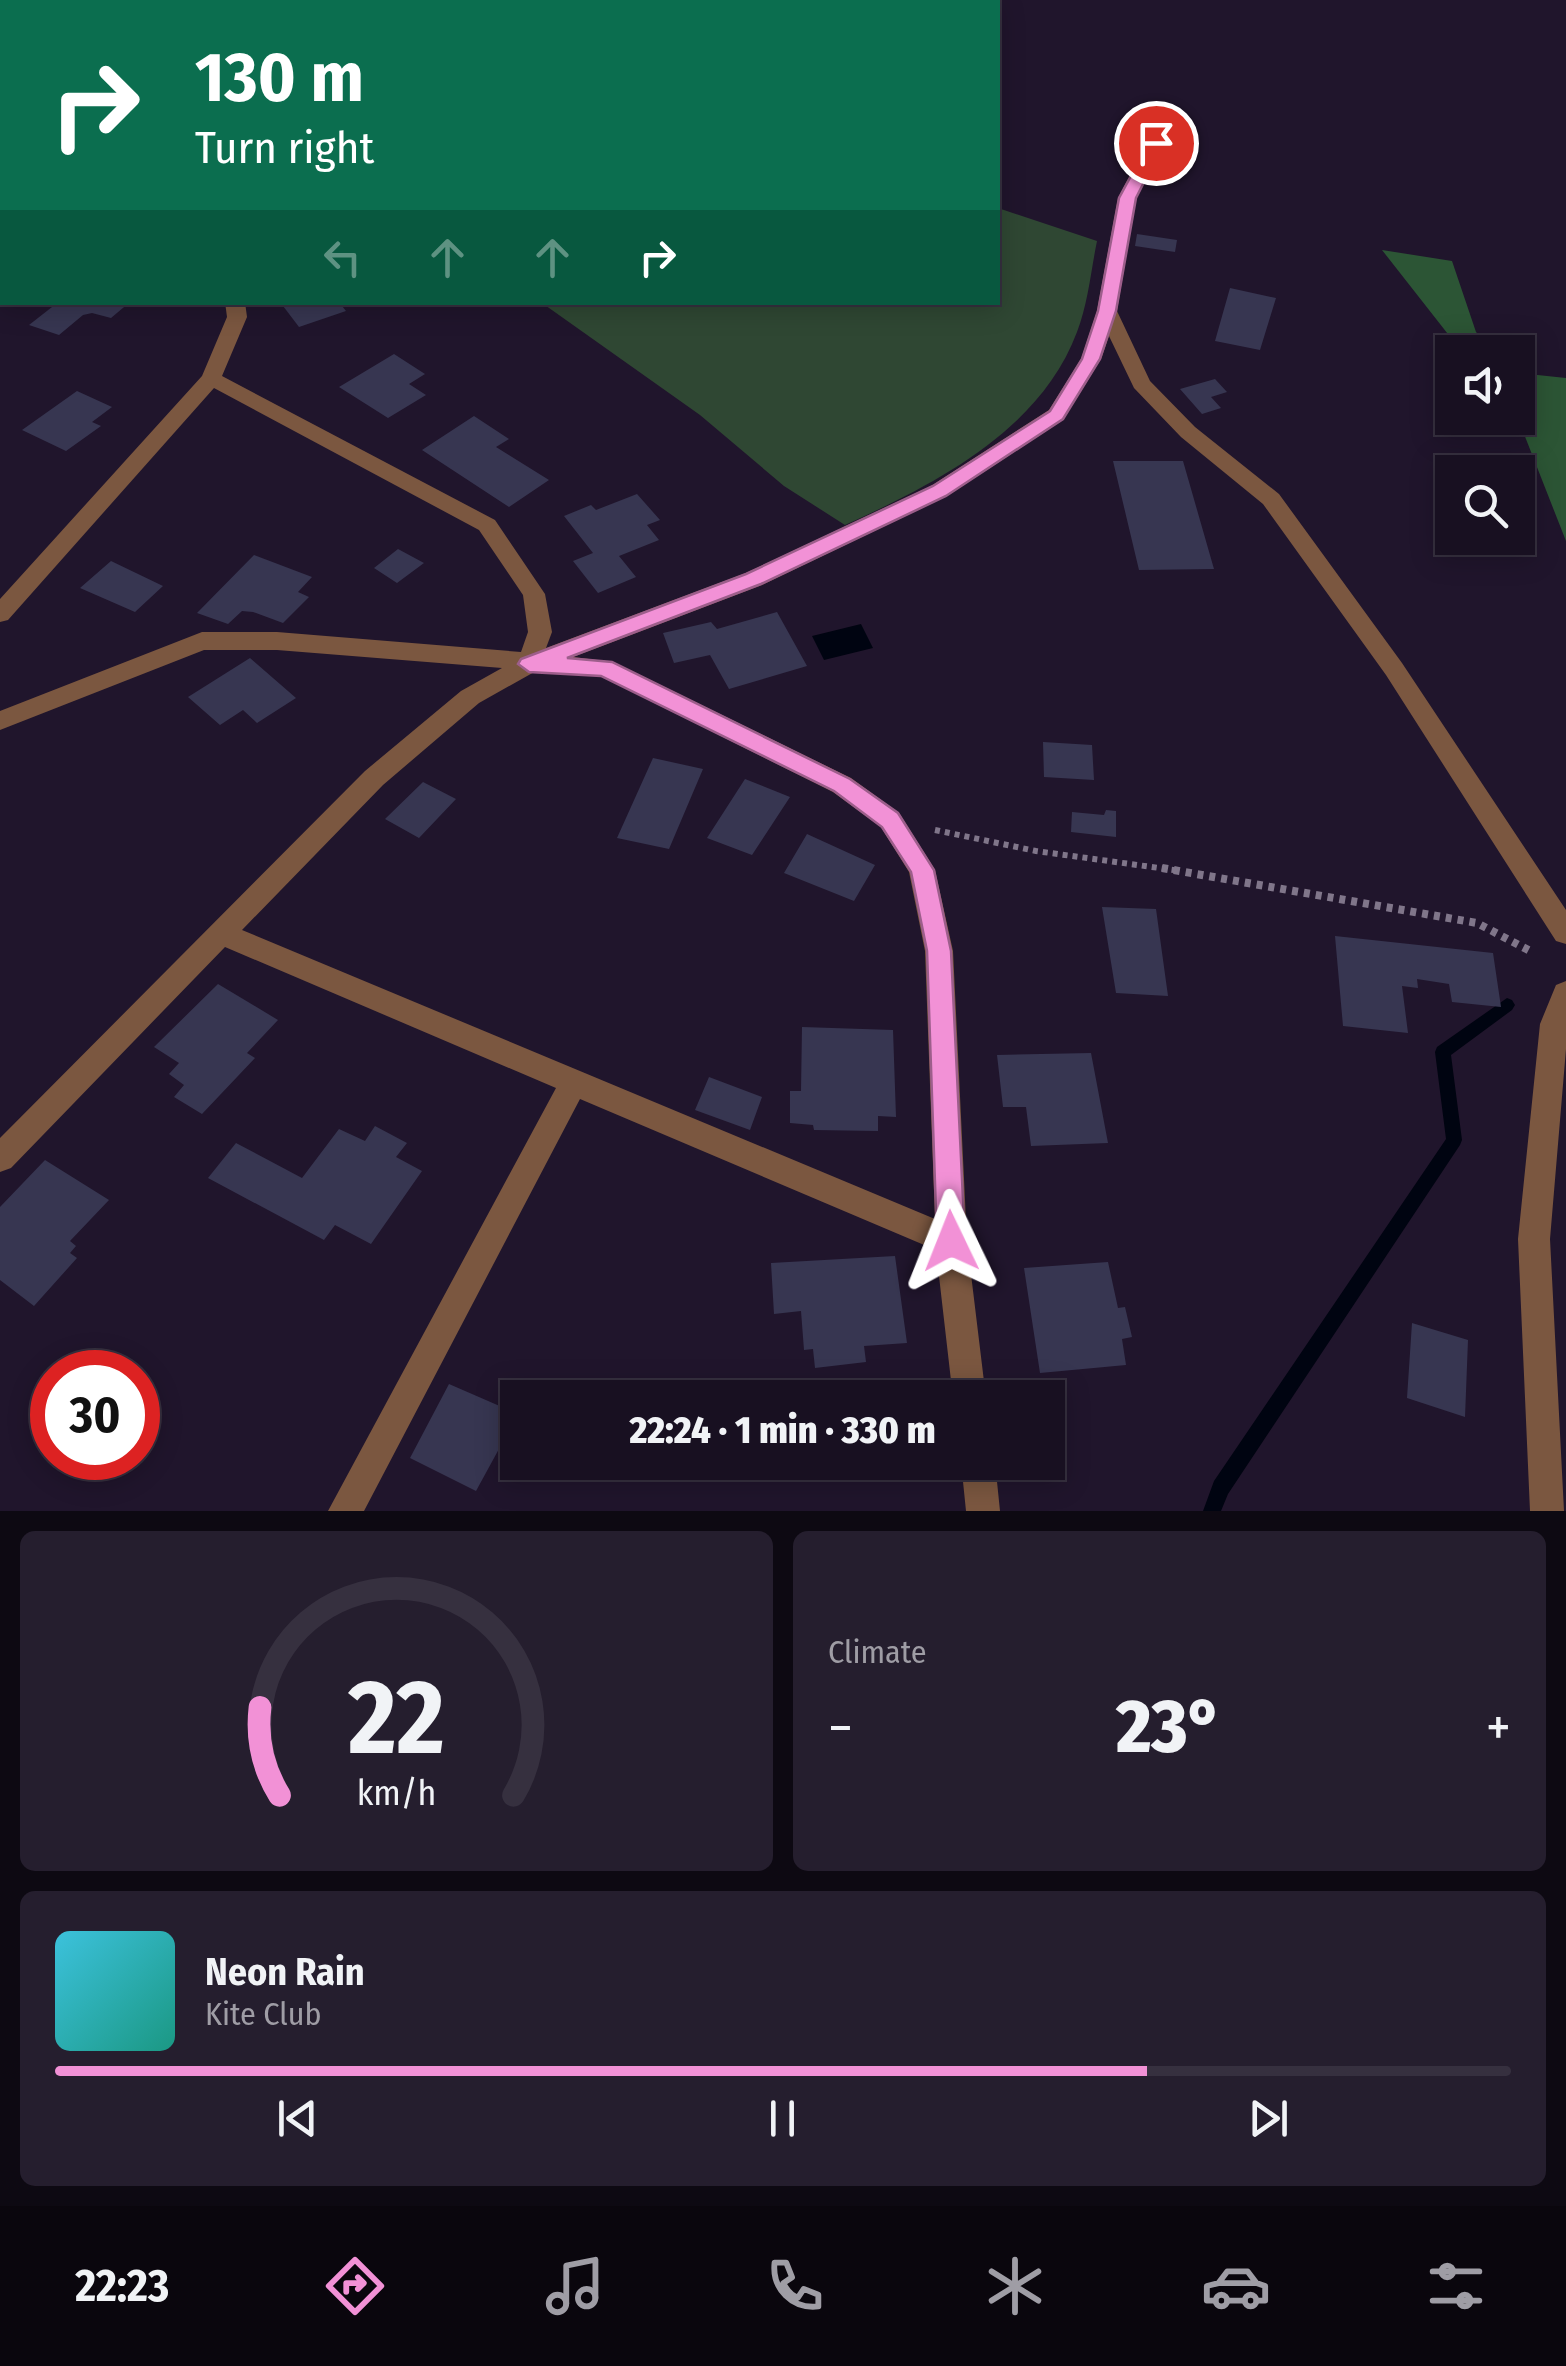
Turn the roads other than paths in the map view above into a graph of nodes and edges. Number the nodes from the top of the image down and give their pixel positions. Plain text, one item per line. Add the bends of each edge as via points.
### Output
1 (1156, 143) dead end
2 (236, 305) edge
3 (1107, 311) junction
4 (212, 378) junction
5 (0, 614) edge
6 (529, 664) junction
7 (0, 721) edge
8 (1566, 933) edge
9 (222, 934) junction
10 (1566, 993) edge
11 (574, 1082) junction
12 (0, 1158) edge
13 (951, 1241) junction
14 (968, 1380) edge
15 (980, 1480) edge
16 (345, 1511) edge
17 (984, 1511) edge
18 (1547, 1511) edge

1 - 3 street via 1128,198
2 - 4 street
3 - 6 street via 1091,359 1056,415 940,491 754,579
3 - 8 street via 1141,384 1271,499 1394,668
4 - 5 street
4 - 6 street via 488,525 534,594 540,632
6 - 7 street via 277,640 202,641
6 - 9 street via 470,697 374,778
6 - 13 street via 605,668 842,785 890,820 922,870 939,951
9 - 11 street
9 - 12 street
10 - 18 street via 1554,1024 1534,1239
11 - 13 street
11 - 16 street
13 - 14 street
15 - 17 street

